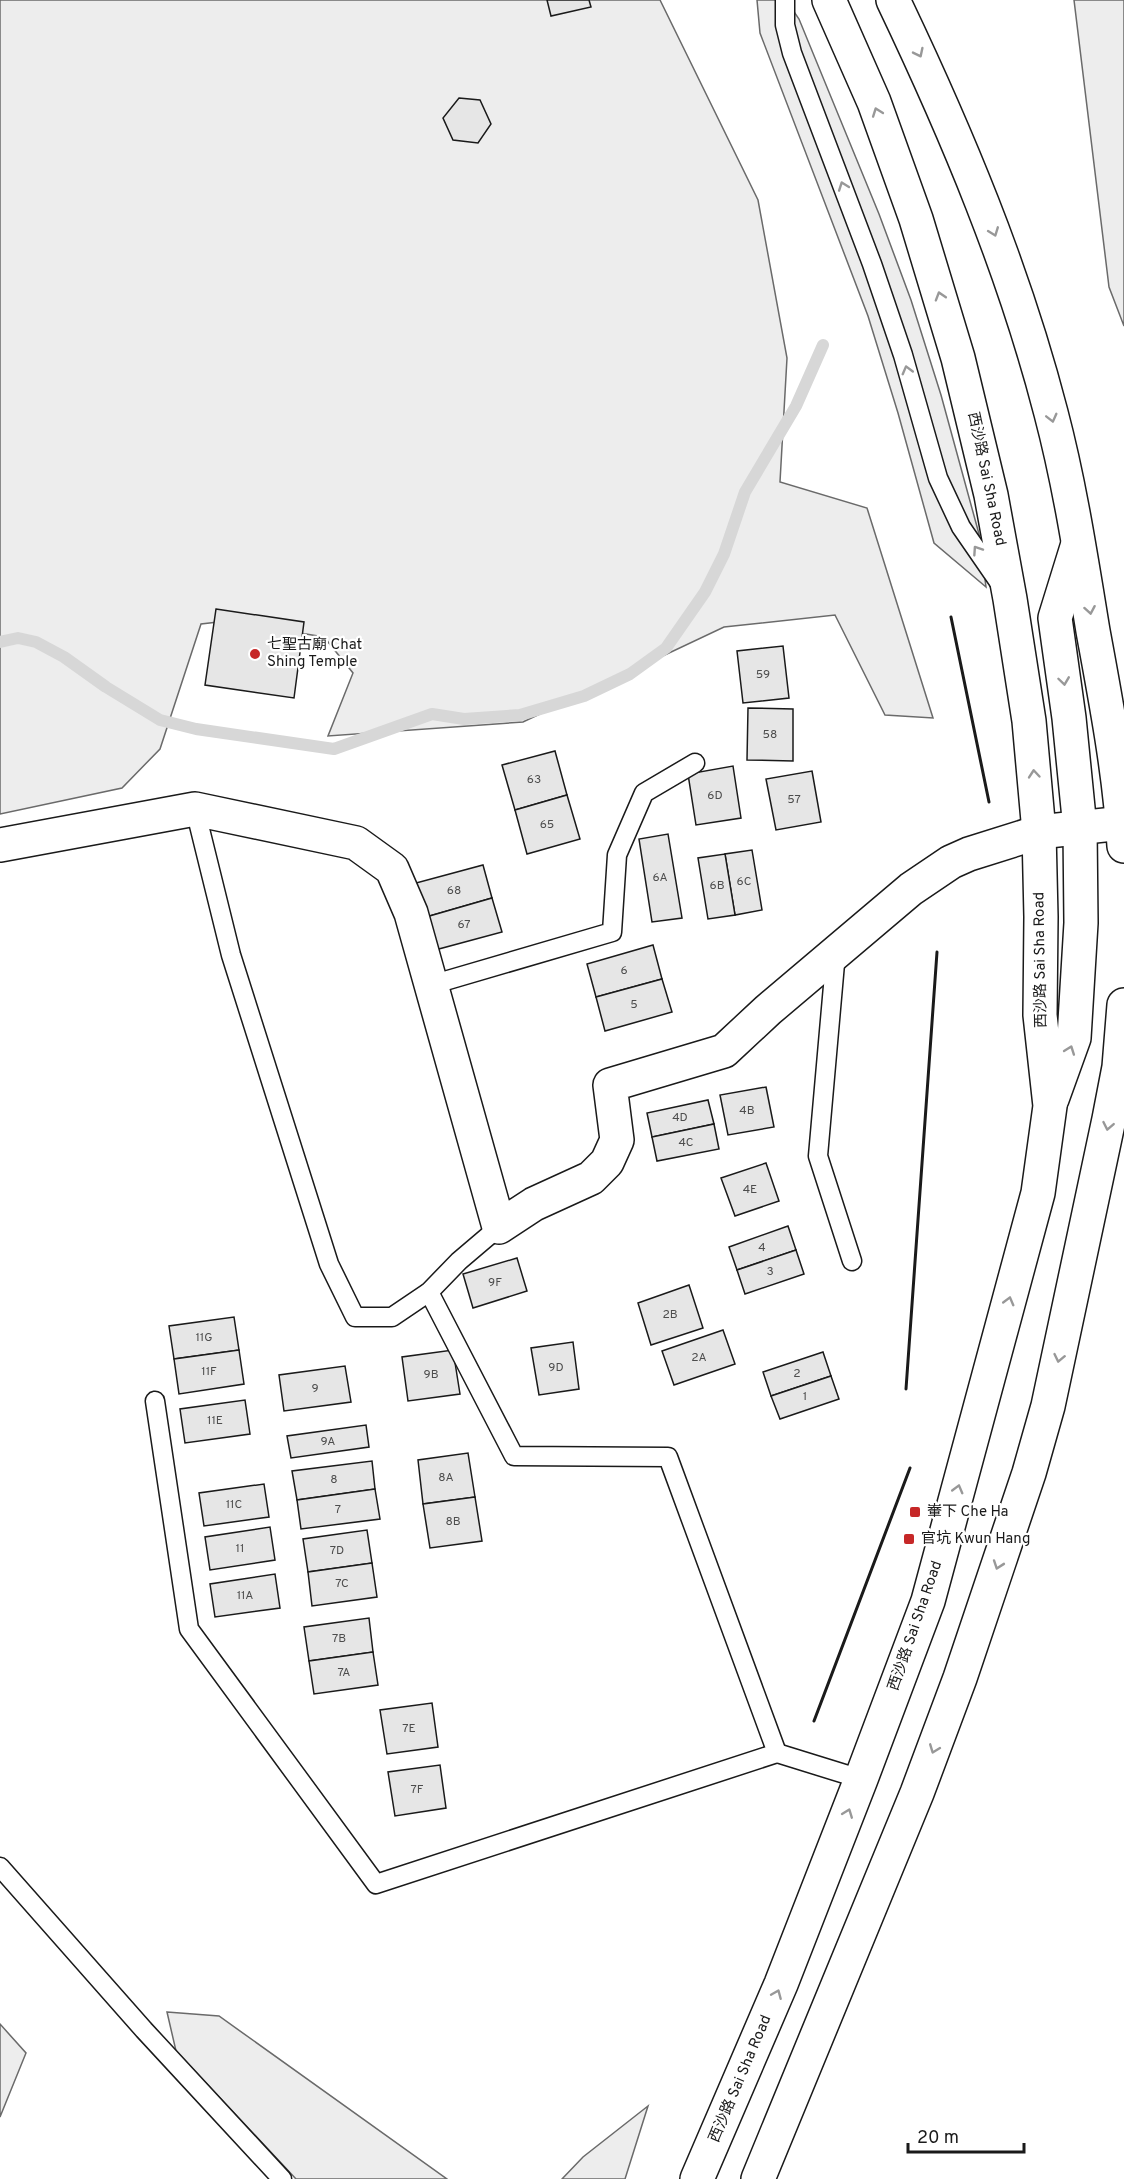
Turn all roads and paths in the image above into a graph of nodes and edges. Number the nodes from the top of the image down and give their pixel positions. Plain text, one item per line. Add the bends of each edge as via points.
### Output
1 (785, 0) edge
2 (829, 0) edge
3 (893, 0) edge
4 (1078, 543) junction
5 (1010, 599) junction
6 (695, 763) dead end
7 (195, 809) junction
8 (1080, 828) junction
9 (1124, 830) edge
10 (1039, 832) junction
11 (0, 845) edge
12 (836, 952) junction
13 (431, 985) junction
14 (1124, 1005) edge
15 (1050, 1106) junction
16 (499, 1227) junction
17 (852, 1261) dead end
18 (429, 1292) junction
19 (155, 1401) dead end
20 (777, 1753) junction
21 (861, 1779) junction
22 (0, 1867) edge
23 (282, 2179) edge
24 (697, 2179) edge
25 (758, 2179) edge

5 -> 1 lane via 962,527 938,478 872,264 792,53 785,25
5 -> 2 main road, 西沙路 Sai Sha Road via 975,423 939,292 874,102
3 -> 4 main road via 970,168 1004,256 1051,413
4 -> 8 main road via 1055,618
4 -> 9 main road
10 -> 5 main road, 西沙路 Sai Sha Road via 1029,721
6 - 13 lane via 644,793 617,855 612,932
7 - 11 main road
7 - 13 main road via 356,843 392,869 411,913
7 - 18 lane via 231,955 329,1264 346,1300 355,1317 392,1317
8 - 9 main road
8 - 10 main road
15 -> 8 main road via 1074,1038 1081,923
10 - 12 main road via 951,862 911,889
10 - 15 main road, 西沙路 Sai Sha Road via 1040,1015
12 - 16 main road via 724,1051 610,1085 616,1140 607,1162 591,1178 534,1204
12 - 17 lane via 818,1156
13 - 16 main road
14 -> 25 main road via 1110,1119 1051,1395 1029,1473 917,1793
21 -> 15 main road, 西沙路 Sai Sha Road via 928,1601 1038,1193
16 - 18 lane
18 - 20 lane via 514,1456 668,1457
19 - 20 lane via 189,1629 376,1884
20 - 21 lane
24 -> 21 main road, 西沙路 Sai Sha Road via 781,1984
22 - 23 lane

